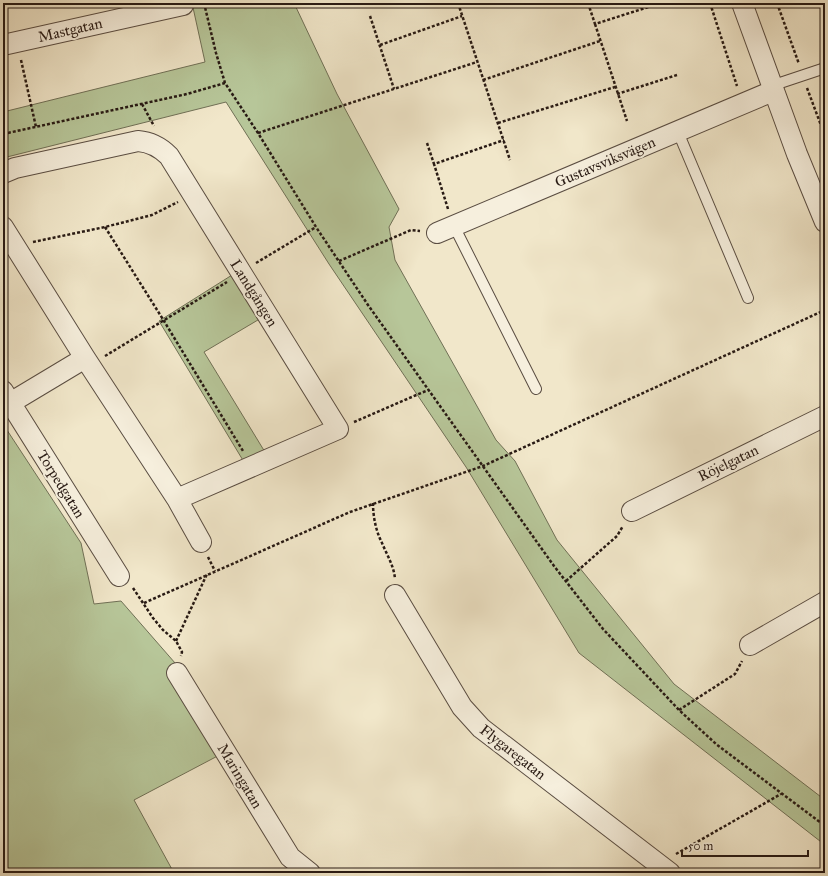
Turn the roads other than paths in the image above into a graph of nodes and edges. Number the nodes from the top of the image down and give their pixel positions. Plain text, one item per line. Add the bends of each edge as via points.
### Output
1 (742, 3) edge
2 (183, 5) dead end
3 (115, 11) edge
4 (10, 43) edge
5 (825, 68) edge
6 (772, 88) junction
7 (678, 132) junction
8 (3, 173) edge
9 (825, 222) edge
10 (3, 227) edge
11 (446, 230) joint
12 (748, 298) dead end
13 (87, 362) junction
14 (536, 388) dead end
15 (7, 397) edge
16 (825, 416) edge
17 (177, 499) junction
18 (632, 511) road end
19 (202, 542) dead end
20 (119, 576) road end
21 (395, 595) road end
22 (825, 602) edge
23 (750, 644) road end
24 (177, 673) road end
25 (664, 869) edge
26 (310, 873) edge

1 - 6 street
2 - 3 street, Mastgatan
3 - 4 street, Mastgatan
5 - 6 lane
6 - 7 street, Gustavsviksvägen via 743,104
6 - 9 street
7 - 11 street, Gustavsviksvägen
7 - 12 lane
8 - 17 street, Landgången via 15,168 138,141 156,146 169,156 194,194 338,429
10 - 13 street
11 - 14 lane
13 - 15 street
13 - 17 street
15 - 20 street, Torpedgatan
16 - 18 street, Röjelgatan
17 - 19 street
21 - 25 street, Flygaregatan via 470,717
22 - 23 street
24 - 26 street, Maringatan via 290,857

